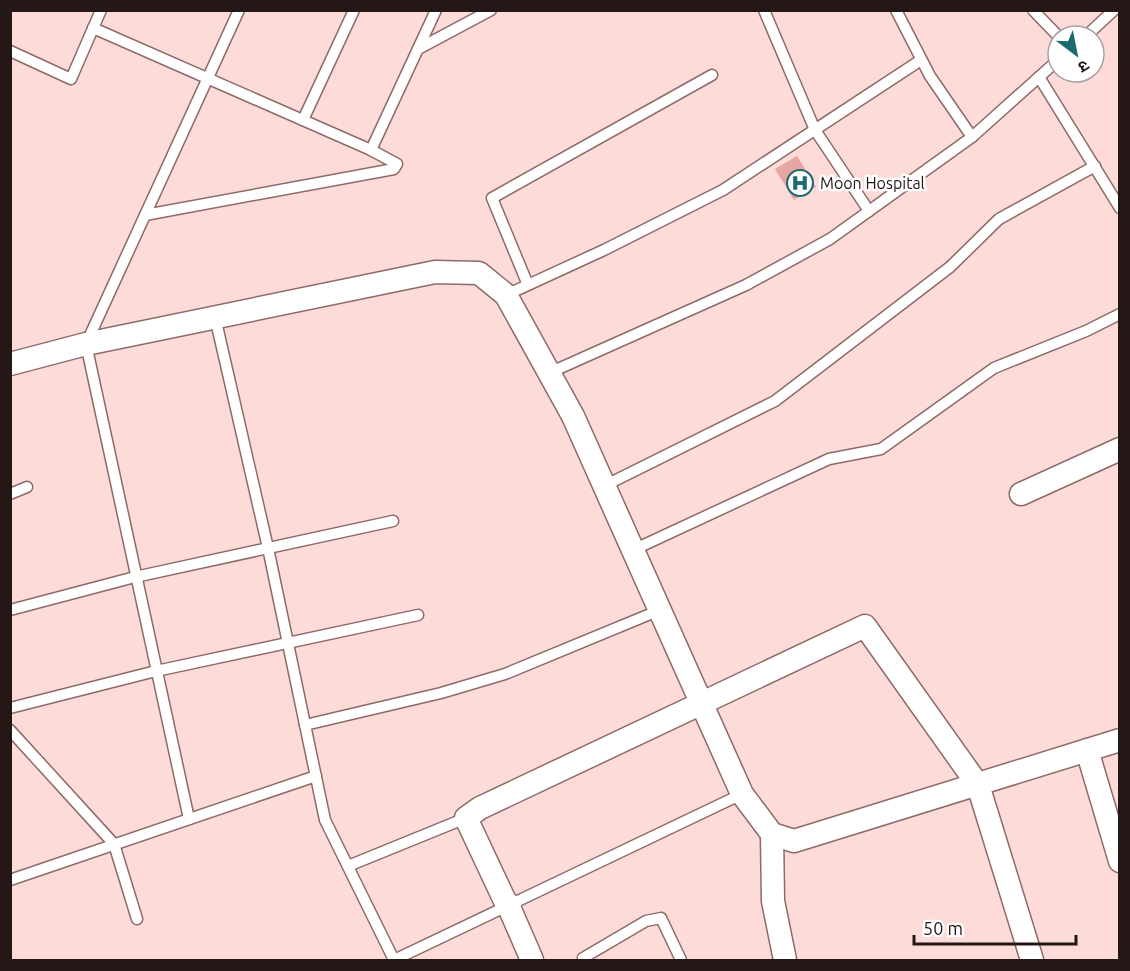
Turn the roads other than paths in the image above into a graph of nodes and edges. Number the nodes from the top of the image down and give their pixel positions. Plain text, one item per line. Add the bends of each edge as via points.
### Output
1 (101, 10) edge
2 (239, 10) edge
3 (354, 10) edge
4 (436, 10) edge
5 (492, 10) edge
6 (764, 10) edge
7 (896, 10) edge
8 (1034, 10) edge
9 (1114, 10) edge
10 (1047, 24) edge
11 (1099, 24) edge
12 (93, 28) junction
13 (418, 49) junction
14 (10, 51) edge
15 (921, 60) junction
16 (1046, 71) edge
17 (712, 75) dead end
18 (208, 78) junction
19 (1039, 78) junction
20 (303, 120) junction
21 (815, 130) junction
22 (972, 137) junction
23 (371, 150) junction
24 (1095, 166) junction
25 (1119, 208) edge
26 (869, 211) junction
27 (145, 215) junction
28 (528, 285) junction
29 (506, 296) junction
30 (1119, 314) edge
31 (215, 317) junction
32 (86, 344) junction
33 (12, 362) edge
34 (549, 373) junction
35 (1119, 449) edge
36 (604, 486) junction
37 (27, 487) dead end
38 (10, 494) edge
39 (1021, 494) dead end
40 (393, 521) dead end
41 (268, 548) junction
42 (633, 550) junction
43 (135, 577) junction
44 (10, 610) edge
45 (660, 610) junction
46 (418, 615) dead end
47 (288, 644) junction
48 (156, 671) junction
49 (702, 704) junction
50 (10, 708) edge
51 (305, 725) junction
52 (10, 730) edge
53 (1119, 740) edge
54 (1087, 750) junction
55 (316, 776) junction
56 (978, 785) junction
57 (742, 794) junction
58 (466, 818) junction
59 (189, 819) junction
60 (772, 834) junction
61 (114, 844) junction
62 (1119, 861) edge
63 (348, 866) junction
64 (10, 880) edge
65 (510, 905) junction
66 (137, 920) dead end
67 (394, 960) edge
68 (532, 960) edge
69 (584, 960) edge
70 (681, 960) edge
71 (785, 960) edge
72 (1032, 960) edge

1 - 12 lane
2 - 18 lane
3 - 20 lane
4 - 13 lane
5 - 13 lane
6 - 21 lane
7 - 15 lane
8 - 10 lane
9 - 11 lane
12 - 14 lane via 71,79
12 - 18 lane
13 - 23 lane
15 - 21 lane
15 - 22 lane
16 - 19 lane
17 - 28 lane via 492,198
18 - 20 lane
18 - 27 lane
19 - 22 lane
19 - 24 lane
20 - 23 lane
21 - 26 lane
21 - 28 lane via 723,190
22 - 26 lane
23 - 27 lane via 397,164 394,169
24 - 25 lane
24 - 36 lane via 999,219 950,267 775,400
26 - 34 lane via 830,239 747,285
27 - 32 lane
28 - 29 lane
29 - 31 street via 479,273 435,272
29 - 34 street
30 - 42 lane via 994,368 881,449 829,459
31 - 32 street
31 - 41 lane
32 - 33 street
32 - 43 lane
34 - 36 street
35 - 39 street
36 - 42 street
37 - 38 lane
40 - 41 lane
41 - 43 lane
41 - 47 lane
42 - 45 street
43 - 44 lane
43 - 48 lane
45 - 49 street
45 - 51 lane via 505,674
46 - 47 lane
47 - 48 lane
47 - 51 lane
48 - 50 lane
48 - 59 lane
49 - 56 street via 865,626
49 - 57 street
49 - 58 street
51 - 55 lane
52 - 61 lane
53 - 54 street
54 - 56 street
54 - 62 street
55 - 59 lane
55 - 63 lane via 325,820
56 - 60 street via 794,841
56 - 72 street
57 - 60 street
57 - 65 lane
58 - 63 lane
58 - 65 street
59 - 61 lane
60 - 71 street via 773,901
61 - 64 lane
61 - 66 lane
63 - 67 lane
65 - 67 lane
65 - 68 street
69 - 70 lane via 646,921 661,918

